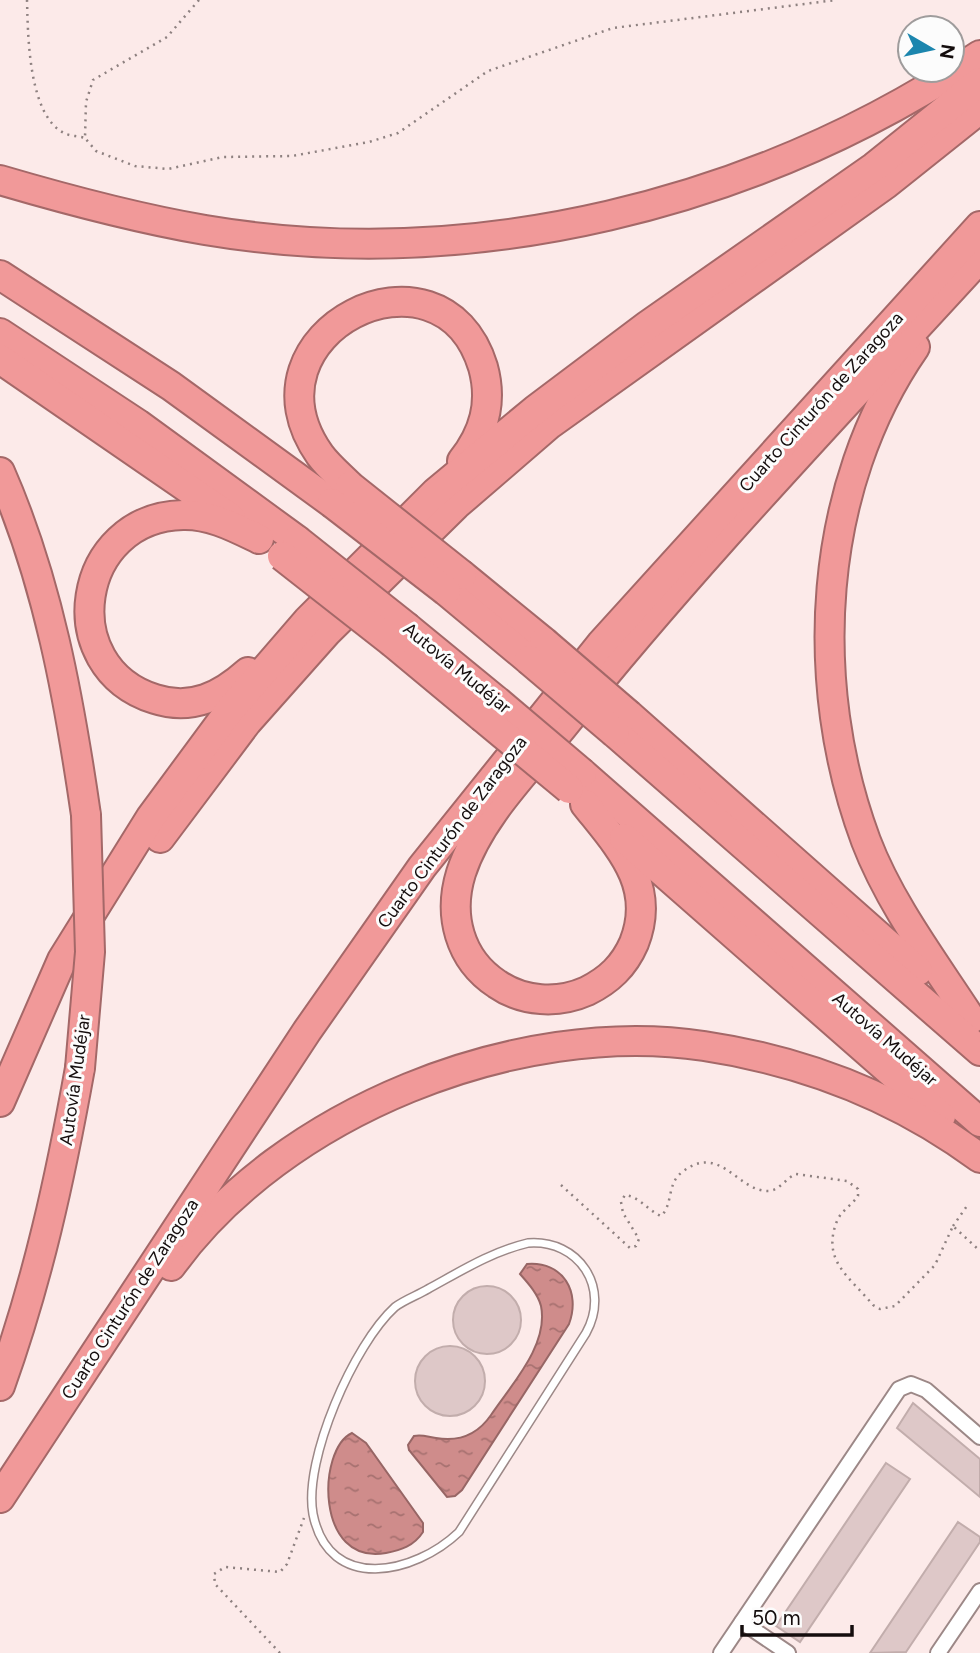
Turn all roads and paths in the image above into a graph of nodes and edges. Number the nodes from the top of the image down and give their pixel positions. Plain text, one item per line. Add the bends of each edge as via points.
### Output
1 (27, 0) edge
2 (199, 0) edge
3 (836, 0) edge
4 (980, 55) edge
5 (980, 82) edge
6 (980, 109) edge
7 (85, 138) junction
8 (0, 180) edge
9 (980, 226) edge
10 (973, 266) edge
11 (0, 275) edge
12 (0, 333) edge
13 (0, 359) edge
14 (0, 472) edge
15 (436, 492) junction
16 (341, 495) junction
17 (259, 539) junction
18 (289, 548) junction
19 (308, 620) junction
20 (622, 724) junction
21 (579, 789) junction
22 (975, 1023) edge
23 (980, 1051) edge
24 (0, 1102) edge
25 (980, 1122) edge
26 (980, 1151) edge
27 (980, 1158) edge
28 (561, 1185) dead end
29 (970, 1203) dead end
30 (953, 1226) junction
31 (980, 1251) edge
32 (0, 1386) edge
33 (980, 1437) edge
34 (0, 1499) edge
35 (313, 1513) junction
36 (980, 1591) edge
37 (742, 1622) junction
38 (280, 1653) edge
39 (721, 1653) edge
40 (788, 1653) edge
41 (938, 1653) edge

1 - 7 path via 32,77 49,119 63,133
2 - 7 path via 167,37 93,80 86,102
3 - 7 path via 613,28 488,71 408,127 369,142 292,156 223,158 168,169 135,166 96,151
4 - 8 highway via 939,83 848,132 727,182 608,217 493,237 320,241 207,230 103,210
5 - 15 highway via 874,167 535,410
6 - 24 highway via 886,184 550,424 456,505 327,632 247,722 162,836 73,965
9 - 34 highway, Cuarto Cinturón de Zaragoza via 601,644 422,867 307,1031
10 - 21 highway via 616,660 484,829 461,874 456,894 457,930 476,965 508,990 539,999 578,995 608,979 630,951 641,920 640,885 623,851
10 - 22 highway via 905,361 876,418 850,487 836,553 829,630 833,702 845,773 867,842 895,901
11 - 16 highway
12 - 18 highway, Autovía Mudéjar via 138,424
13 - 17 highway
14 - 32 highway, Autovía Mudéjar, bridge via 41,587 70,706 86,815 90,952 80,1068 57,1195 25,1317
15 - 16 highway via 479,438 487,407 485,375 474,346 452,321 435,310 400,301 362,307 340,320 314,346 305,365 304,421
15 - 19 highway
16 - 20 highway, bridge
17 - 18 highway
17 - 19 highway via 184,514 130,531 107,552 91,585 90,624 100,656 121,681 146,696 176,704 193,702 223,692
18 - 21 highway, Autovía Mudéjar, bridge via 400,635
19 - 24 highway via 230,710 151,817 62,960
20 - 22 highway
20 - 23 highway
21 - 25 highway, Autovía Mudéjar
21 - 26 highway
27 - 34 highway via 913,1114 841,1080 702,1046 570,1046 444,1074 328,1126 268,1168 219,1211 179,1253
28 - 30 path via 631,1248 639,1239 623,1213 625,1195 635,1196 661,1216 678,1175 698,1165 722,1165 769,1191 796,1174 847,1181 858,1189 858,1196 837,1220 831,1254 873,1305 887,1310 935,1265
29 - 30 path
30 - 31 path
33 - 37 street via 926,1390 905,1385 893,1395
35 - 35 lane via 318,1455 339,1394 374,1334 396,1307 486,1257 516,1246 550,1243 574,1255 595,1289 592,1323 459,1532 428,1557 400,1567 364,1569 336,1557 325,1545
35 - 38 path via 302,1520 288,1564 280,1573 225,1567 214,1574 215,1584
36 - 41 street
37 - 39 street
37 - 40 street

